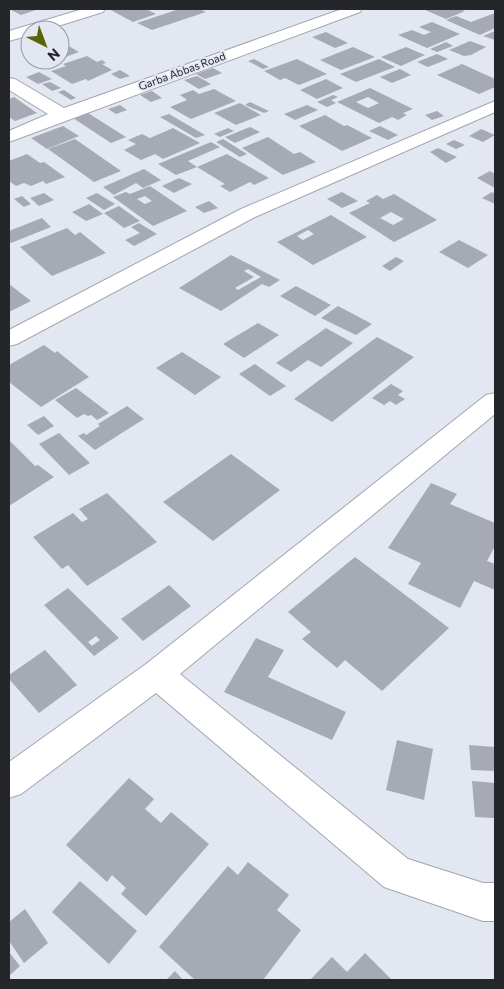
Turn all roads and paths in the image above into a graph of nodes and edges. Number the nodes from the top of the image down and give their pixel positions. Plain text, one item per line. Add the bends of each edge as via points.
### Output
1 (53, 9) edge
2 (98, 9) edge
3 (323, 9) edge
4 (355, 9) edge
5 (339, 14) junction
6 (70, 17) junction
7 (9, 36) edge
8 (9, 83) edge
9 (495, 106) edge
10 (62, 115) junction
11 (9, 137) edge
12 (9, 339) edge
13 (495, 401) edge
14 (157, 674) junction
15 (9, 782) edge
16 (495, 902) edge

1 - 6 street
2 - 6 street
3 - 5 street
4 - 5 street, Garba Abbas Road
5 - 10 street, Garba Abbas Road
6 - 7 street
8 - 10 street
9 - 12 street via 248,213
10 - 11 street, Garba Abbas Road
13 - 14 street
14 - 15 street
14 - 16 street via 397,874 483,902

